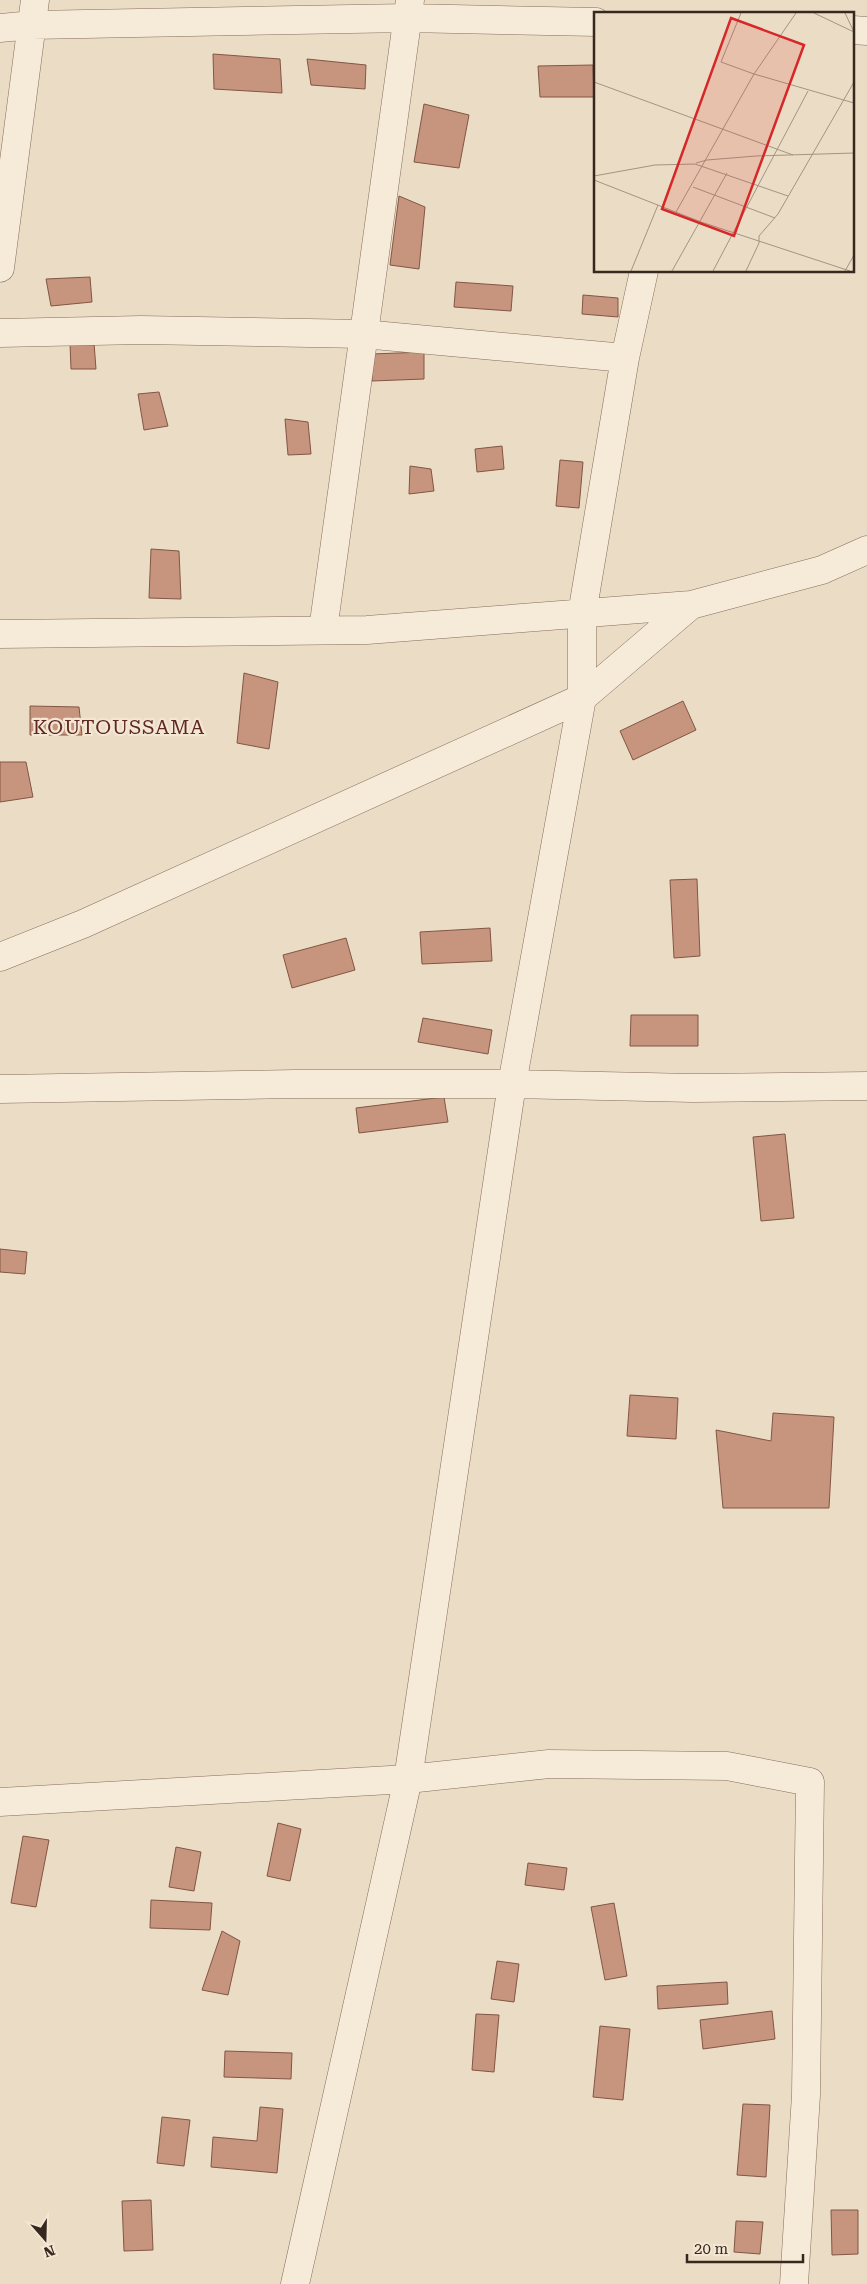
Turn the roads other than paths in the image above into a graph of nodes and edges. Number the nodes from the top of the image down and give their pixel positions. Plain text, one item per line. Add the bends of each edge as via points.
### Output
1 (408, 9) edge
2 (33, 12) edge
3 (594, 22) edge
4 (0, 28) edge
5 (854, 30) edge
6 (867, 31) edge
7 (0, 268) edge
8 (644, 272) edge
9 (0, 333) edge
10 (363, 334) junction
11 (625, 358) junction
12 (867, 550) edge
13 (691, 606) junction
14 (582, 614) junction
15 (322, 630) junction
16 (0, 634) edge
17 (582, 698) junction
18 (0, 957) edge
19 (512, 1084) junction
20 (867, 1086) edge
21 (0, 1089) edge
22 (408, 1780) junction
23 (0, 1802) edge
24 (295, 2284) edge
25 (794, 2284) edge

1 - 2 street
1 - 3 street
1 - 10 street
2 - 4 street
2 - 7 street
5 - 6 street
8 - 11 street
9 - 10 street via 141,330
10 - 11 street
10 - 15 street
11 - 14 street
12 - 13 street via 822,570
13 - 14 street
13 - 17 street
14 - 15 street via 367,630
14 - 17 street
15 - 16 street
17 - 18 street via 83,924
17 - 19 street
19 - 20 street via 692,1088
19 - 21 street
19 - 22 street
22 - 23 street
22 - 24 street
22 - 25 street via 549,1764 727,1766 810,1782 806,2095

